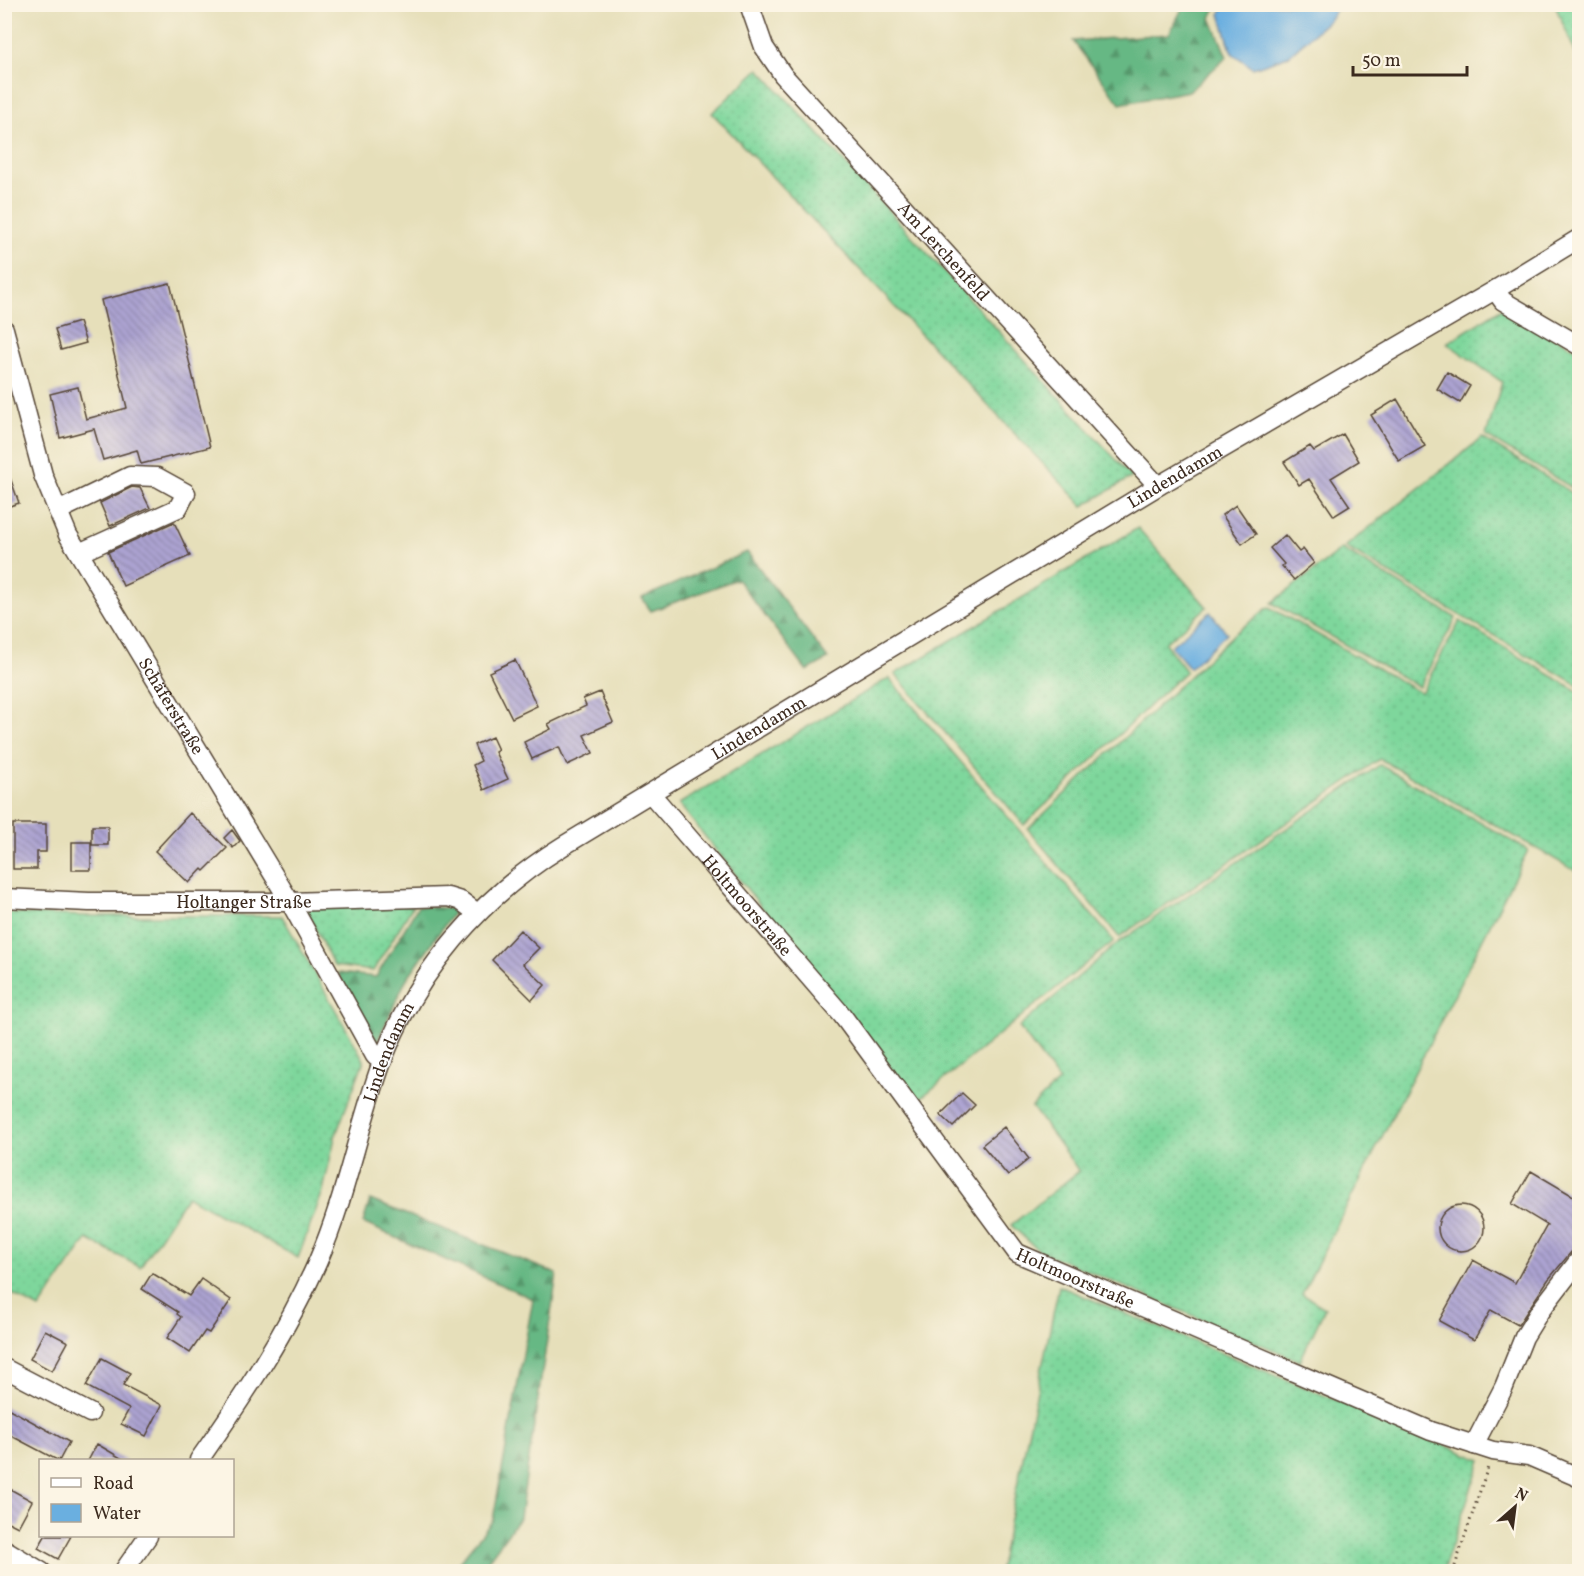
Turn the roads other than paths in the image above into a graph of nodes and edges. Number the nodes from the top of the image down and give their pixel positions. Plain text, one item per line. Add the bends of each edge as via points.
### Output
1 (749, 4) edge
2 (1580, 238) edge
3 (1495, 290) junction
4 (4, 329) edge
5 (1580, 346) edge
6 (1158, 486) junction
7 (58, 511) junction
8 (79, 554) junction
9 (651, 794) junction
10 (4, 898) edge
11 (290, 902) junction
12 (477, 913) junction
13 (383, 1061) junction
14 (1580, 1259) edge
15 (4, 1368) edge
16 (90, 1413) dead end
17 (1474, 1445) junction
18 (200, 1459) edge
19 (1580, 1478) edge
20 (147, 1537) edge
21 (4, 1549) edge
22 (42, 1572) edge
23 (123, 1572) edge

1 - 6 street, Am Lerchenfeld via 764,47 783,75
2 - 3 street, Lindendamm
3 - 5 street via 1503,301
3 - 6 street, Lindendamm
4 - 7 street, Schäferstraße via 43,475
6 - 9 street, Lindendamm
7 - 8 street, Schäferstraße
7 - 8 street via 130,476 157,477 186,493 178,508
8 - 11 street, Schäferstraße
9 - 12 street, Lindendamm via 546,856
9 - 17 street, Holtmoorstraße via 842,1015 1017,1253 1431,1431
10 - 11 street, Holtanger Straße
11 - 12 street, Holtanger Straße via 448,897
11 - 13 street, Schäferstraße via 375,1056
12 - 13 street, Lindendamm via 422,983
13 - 18 street, Lindendamm via 338,1207 307,1285 276,1344
14 - 17 street via 1524,1337
15 - 16 street
17 - 19 street, Holtmoorstraße via 1529,1456
20 - 23 street
21 - 22 street

